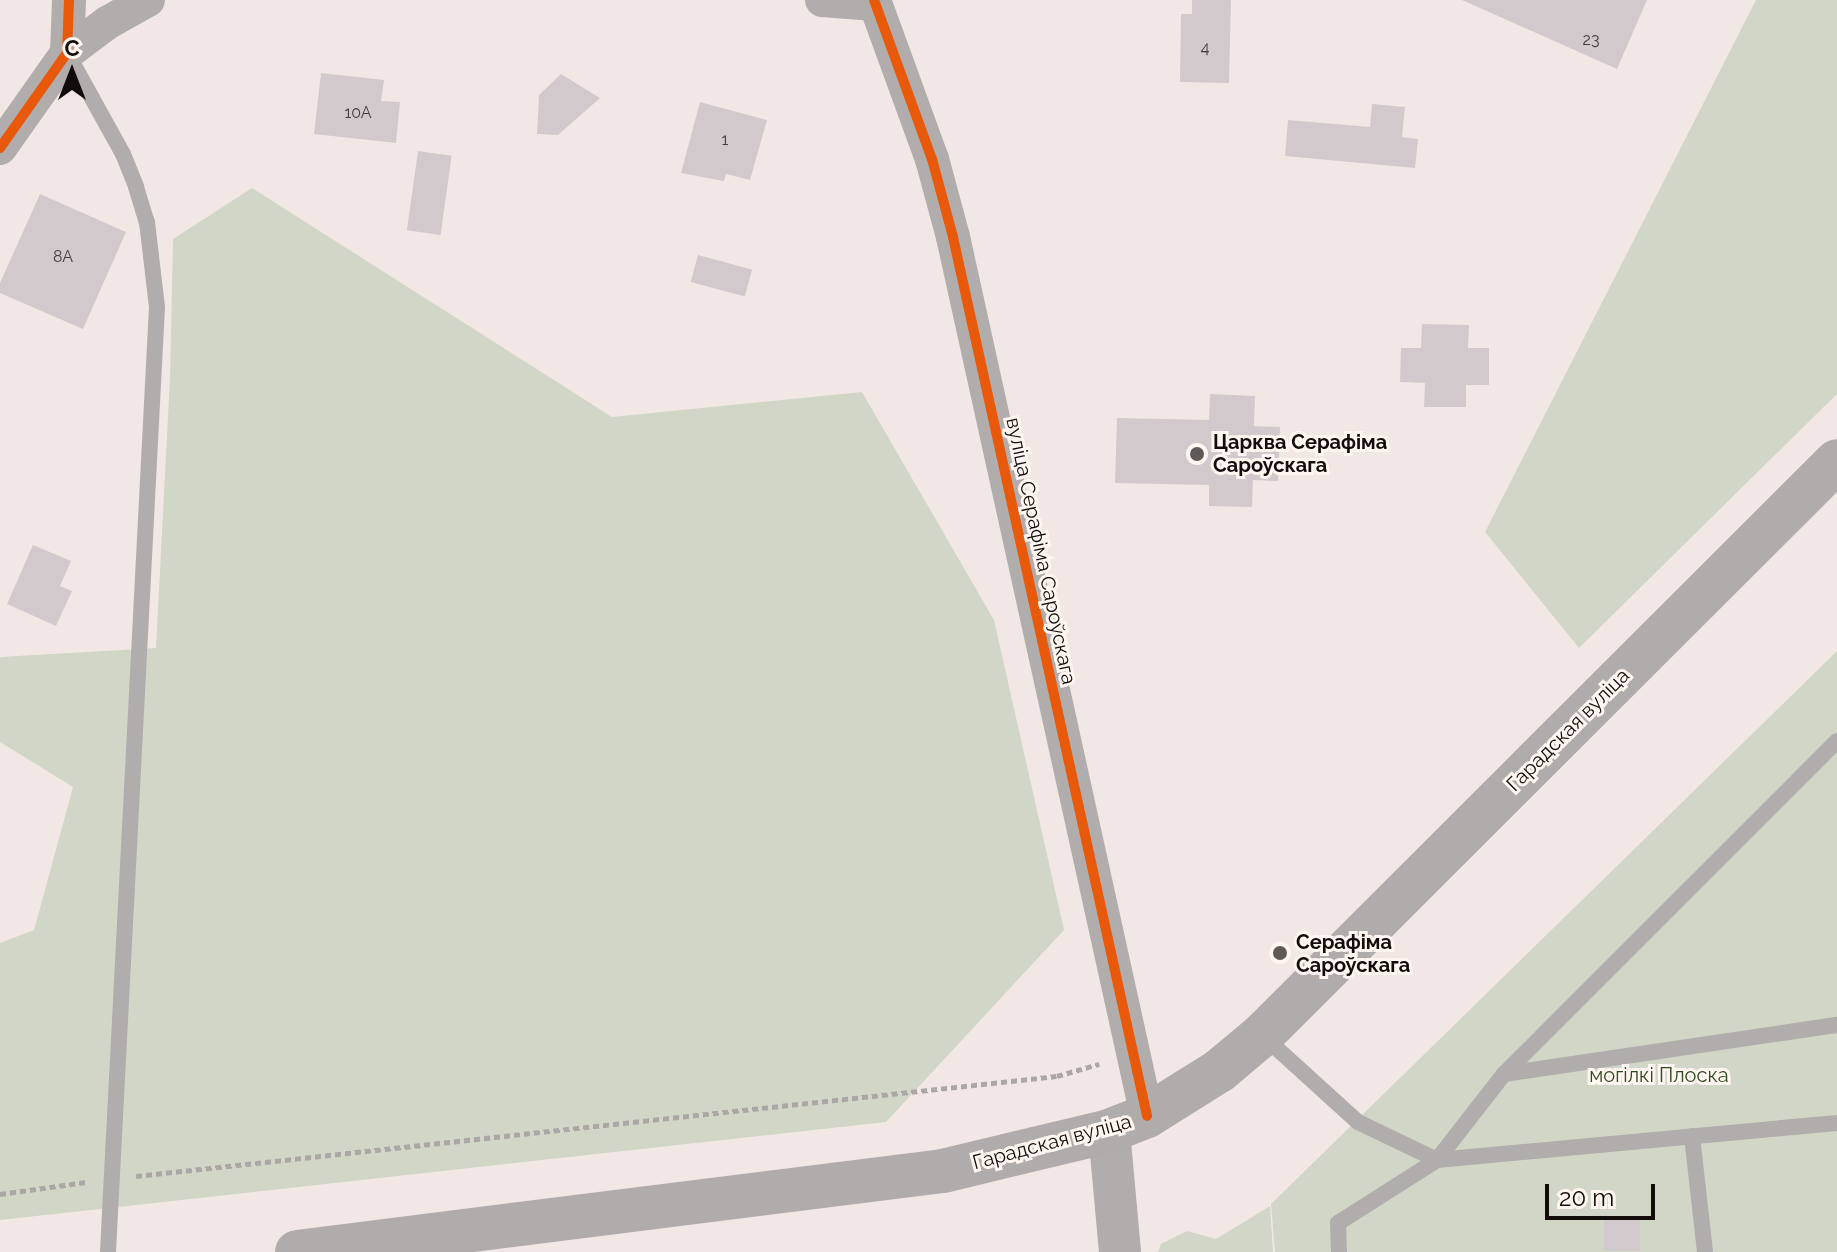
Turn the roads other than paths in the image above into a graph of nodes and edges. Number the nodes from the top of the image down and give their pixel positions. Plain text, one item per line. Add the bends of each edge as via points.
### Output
1 (69, 0) edge
2 (148, 0) edge
3 (822, 0) edge
4 (875, 2) edge
5 (67, 53) junction
6 (0, 148) edge
7 (1837, 461) edge
8 (1837, 741) edge
9 (1837, 1025) edge
10 (1262, 1035) junction
11 (1504, 1074) junction
12 (1837, 1123) edge
13 (1128, 1124) junction
14 (1692, 1136) junction
15 (1437, 1160) junction
16 (108, 1252) edge
17 (297, 1252) edge
18 (1120, 1252) edge
19 (1339, 1252) edge
20 (1705, 1252) edge

1 - 5 street
2 - 5 street
3 - 4 street
4 - 13 street, вуліца Серафіма Сароўскага via 932,159 953,237 1133,1054
5 - 6 street
5 - 16 lane via 136,187 154,262 157,307
7 - 10 main road, Гарадская вуліца
8 - 11 lane
9 - 11 lane
10 - 13 main road, Гарадская вуліца via 1219,1071
10 - 15 lane via 1358,1122
11 - 15 lane
12 - 14 lane
13 - 17 main road, Гарадская вуліца via 943,1171
13 - 18 street
14 - 15 lane
14 - 20 lane
15 - 19 lane via 1338,1223

